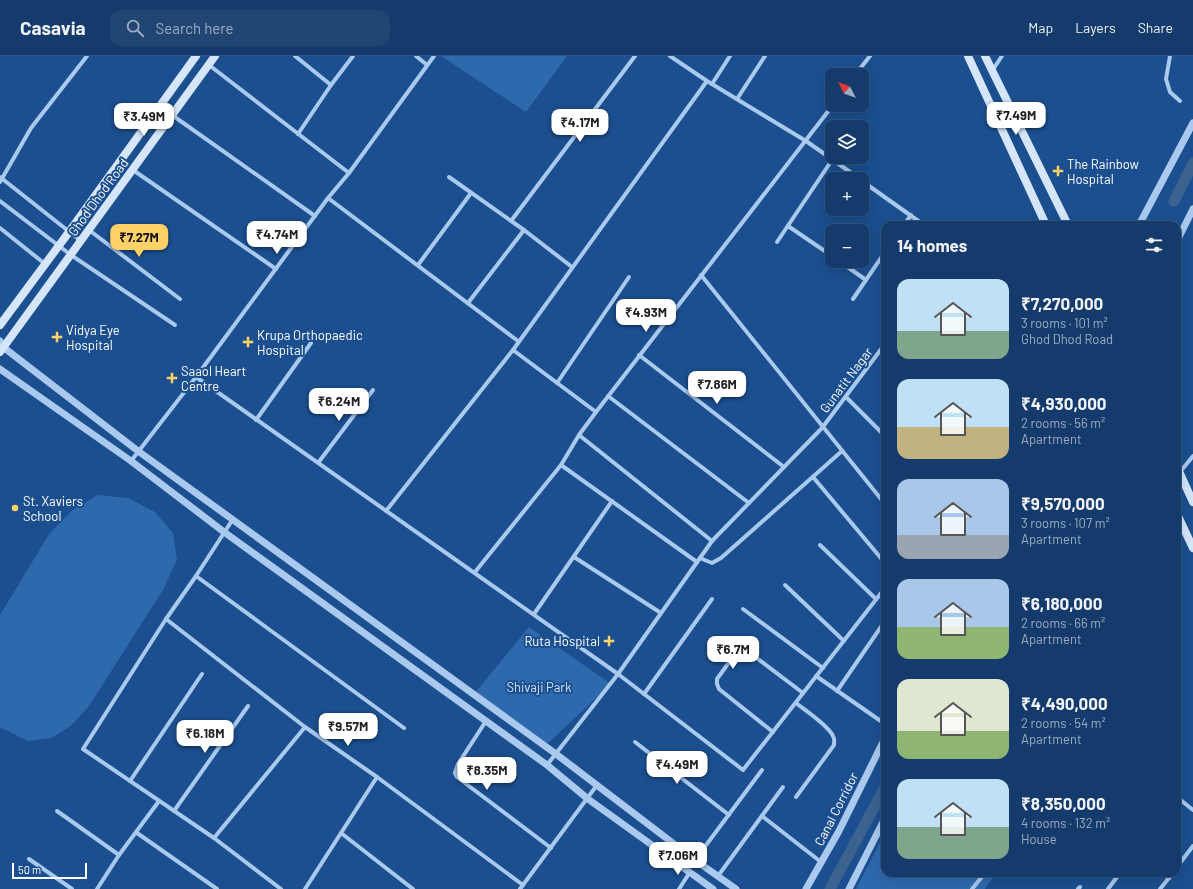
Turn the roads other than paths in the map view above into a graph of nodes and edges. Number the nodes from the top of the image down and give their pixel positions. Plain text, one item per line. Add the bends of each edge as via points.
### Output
1 (87, 56) edge
2 (196, 56) edge
3 (215, 56) edge
4 (295, 56) edge
5 (353, 56) edge
6 (416, 56) edge
7 (434, 56) edge
8 (635, 56) edge
9 (670, 56) edge
10 (730, 56) edge
11 (765, 56) edge
12 (870, 56) edge
13 (968, 56) edge
14 (985, 56) edge
15 (1002, 56) edge
16 (1170, 56) edge
17 (209, 64) junction
18 (427, 64) junction
19 (861, 68) edge
20 (992, 71) junction
21 (709, 83) junction
22 (331, 85) junction
23 (737, 99) junction
24 (1180, 101) dead end
25 (828, 112) edge
26 (172, 115) junction
27 (1193, 123) edge
28 (298, 134) junction
29 (806, 141) junction
30 (825, 155) edge
31 (829, 164) edge
32 (838, 164) edge
33 (133, 170) junction
34 (849, 172) edge
35 (349, 173) junction
36 (449, 178) dead end
37 (1, 179) edge
38 (869, 186) edge
39 (471, 193) junction
40 (328, 198) junction
41 (0, 201) edge
42 (1193, 209) edge
43 (910, 215) junction
44 (315, 216) junction
45 (511, 221) junction
46 (906, 221) edge
47 (918, 221) edge
48 (1044, 221) edge
49 (1066, 221) edge
50 (1141, 221) edge
51 (788, 226) junction
52 (0, 228) edge
53 (89, 230) junction
54 (524, 230) junction
55 (69, 232) junction
56 (1181, 233) edge
57 (81, 241) junction
58 (778, 242) dead end
59 (59, 246) junction
60 (825, 251) edge
61 (71, 254) junction
62 (881, 258) edge
63 (46, 264) junction
64 (418, 265) junction
65 (572, 267) junction
66 (849, 268) edge
67 (276, 269) junction
68 (701, 275) junction
69 (629, 277) dead end
70 (866, 280) junction
71 (180, 298) dead end
72 (853, 299) dead end
73 (468, 303) junction
74 (0, 325) edge
75 (175, 326) dead end
76 (518, 341) junction
77 (311, 343) dead end
78 (1, 347) edge
79 (881, 349) edge
80 (513, 350) junction
81 (639, 355) junction
82 (0, 369) edge
83 (196, 377) junction
84 (557, 383) junction
85 (373, 390) dead end
86 (608, 396) junction
87 (846, 397) junction
88 (596, 412) junction
89 (256, 420) junction
90 (822, 428) junction
91 (880, 431) edge
92 (579, 435) junction
93 (138, 451) junction
94 (842, 451) junction
95 (1193, 456) edge
96 (131, 461) junction
97 (318, 463) junction
98 (561, 465) junction
99 (784, 467) junction
100 (1181, 469) edge
101 (813, 477) junction
102 (1181, 478) edge
103 (881, 499) edge
104 (612, 501) junction
105 (1193, 502) edge
106 (749, 503) junction
107 (386, 511) junction
108 (233, 519) junction
109 (1181, 522) edge
110 (224, 532) junction
111 (712, 541) junction
112 (820, 545) dead end
113 (1193, 548) edge
114 (574, 556) junction
115 (700, 558) junction
116 (881, 558) edge
117 (697, 562) junction
118 (475, 572) junction
119 (196, 576) junction
120 (785, 585) dead end
121 (881, 593) edge
122 (712, 599) dead end
123 (876, 599) junction
124 (743, 609) dead end
125 (534, 614) junction
126 (661, 614) junction
127 (166, 619) junction
128 (881, 627) edge
129 (844, 641) junction
130 (822, 668) junction
131 (202, 674) dead end
132 (618, 674) junction
133 (816, 676) junction
134 (837, 690) junction
135 (803, 693) junction
136 (644, 694) junction
137 (796, 703) junction
138 (248, 706) dead end
139 (486, 721) junction
140 (881, 721) edge
141 (305, 727) junction
142 (404, 728) dead end
143 (773, 732) junction
144 (635, 742) dead end
145 (881, 746) edge
146 (556, 754) junction
147 (547, 765) junction
148 (762, 770) dead end
149 (377, 777) junction
150 (130, 781) junction
151 (597, 785) junction
152 (783, 787) dead end
153 (796, 797) dead end
154 (588, 799) junction
155 (1181, 800) edge
156 (159, 801) junction
157 (1193, 810) edge
158 (57, 811) dead end
159 (174, 811) junction
160 (728, 815) junction
161 (762, 816) junction
162 (881, 826) edge
163 (137, 833) junction
164 (341, 833) junction
165 (214, 838) junction
166 (1193, 846) edge
167 (551, 848) junction
168 (119, 855) junction
169 (29, 858) dead end
170 (695, 860) junction
171 (821, 862) junction
172 (1181, 862) edge
173 (690, 872) junction
174 (718, 876) junction
175 (982, 877) edge
176 (1117, 877) edge
177 (1169, 878) edge
178 (523, 885) junction
179 (72, 889) edge
180 (96, 889) edge
181 (217, 889) edge
182 (281, 889) edge
183 (305, 889) edge
184 (413, 889) edge
185 (520, 889) edge
186 (679, 889) edge
187 (713, 889) edge
188 (736, 889) edge
189 (806, 889) edge
190 (849, 889) edge
191 (972, 889) edge
192 (1108, 889) edge
193 (1160, 889) edge

1 - 37 street via 31,128
2 - 55 main road
3 - 17 main road, Ghod Dhod Road
4 - 22 street
5 - 22 street
6 - 18 street
7 - 18 street
8 - 45 street
9 - 21 street
10 - 21 street
11 - 23 street
12 - 19 street
13 - 48 main road
14 - 20 main road
15 - 20 street
16 - 24 street via 1166,79 1170,92
17 - 26 main road, Ghod Dhod Road
17 - 28 street
18 - 35 street
20 - 49 main road
21 - 23 street
21 - 65 street
22 - 28 street
23 - 29 street
25 - 29 street
26 - 33 main road, Ghod Dhod Road
26 - 44 street
27 - 50 street
28 - 35 street
29 - 30 street
29 - 68 street
31 - 51 street
32 - 34 street
33 - 53 main road, Ghod Dhod Road
33 - 67 street
35 - 40 street
36 - 39 street
37 - 55 street
38 - 43 street
39 - 45 street
39 - 64 street
40 - 44 street
40 - 64 street
41 - 59 street
42 - 56 street
43 - 46 street
43 - 47 street
44 - 67 street
45 - 54 street
51 - 58 street
51 - 60 street
52 - 63 street
53 - 57 main road, Ghod Dhod Road
53 - 71 street
54 - 65 street
54 - 73 street
55 - 57 street
55 - 59 main road
57 - 61 main road, Ghod Dhod Road
59 - 61 street
59 - 63 main road
61 - 75 street
61 - 78 main road, Ghod Dhod Road
62 - 70 street
63 - 74 main road
64 - 73 street
65 - 76 street
66 - 70 street
67 - 83 street
68 - 81 street
68 - 90 street
69 - 84 street
70 - 72 street
73 - 76 street
76 - 80 street
77 - 89 street
78 - 93 street
79 - 87 street, Gunatit Nagar
80 - 84 street
80 - 107 street
81 - 86 street
81 - 99 street
82 - 96 street
83 - 89 street
83 - 93 street
84 - 88 street
85 - 97 street
86 - 88 street
86 - 106 street
87 - 90 street, Gunatit Nagar
87 - 91 street
88 - 92 street
89 - 97 street
90 - 94 street
90 - 99 street, Gunatit Nagar
92 - 98 street
92 - 111 street
93 - 96 street
93 - 108 street
94 - 101 street
94 - 103 street
95 - 100 street
96 - 110 street
97 - 107 street
98 - 104 street
98 - 118 street
99 - 106 street, Gunatit Nagar
101 - 115 street via 716,562
101 - 116 street
102 - 105 main road
104 - 114 street
104 - 117 street
106 - 111 street, Gunatit Nagar
107 - 118 street
108 - 110 street
108 - 146 street
109 - 113 main road
110 - 119 street
110 - 139 street
111 - 115 street, Gunatit Nagar
112 - 123 street
114 - 125 street
114 - 126 street
115 - 117 street, Gunatit Nagar
117 - 126 street, Gunatit Nagar
118 - 125 street
119 - 127 street
119 - 142 street
120 - 129 street
121 - 123 street
122 - 136 street
123 - 129 street
124 - 130 street
125 - 132 street
126 - 132 street, Gunatit Nagar
127 - 141 street
127 - 150 street via 83,749
128 - 134 street
129 - 130 street
130 - 133 street
131 - 150 street
132 - 136 street
132 - 146 street, Gunatit Nagar
133 - 134 street
133 - 135 street
134 - 140 street
135 - 137 street
135 - 143 street via 750,653 744,650 735,654 717,679 719,689
136 - 143 street via 743,770
137 - 143 street
137 - 153 street via 828,729 835,740
138 - 159 street
139 - 147 street
139 - 167 street via 458,764 455,773 457,777
141 - 149 street
141 - 165 street
144 - 160 street
145 - 171 street, Canal Corridor
146 - 147 street, Gunatit Nagar
146 - 151 street
147 - 154 street
148 - 160 street
149 - 164 street
149 - 178 street
150 - 156 street
151 - 154 street
151 - 170 street
152 - 161 street
154 - 167 street
154 - 173 street
155 - 157 street
156 - 159 street
156 - 163 street
158 - 168 street
159 - 165 street
160 - 170 street
161 - 171 street
161 - 174 street
162 - 190 street
163 - 168 street
163 - 181 street
164 - 183 street
164 - 184 street
165 - 182 street
166 - 172 street
167 - 178 street
168 - 180 street
169 - 179 street
170 - 174 street
171 - 189 street, Canal Corridor
173 - 186 street
173 - 187 street
174 - 188 street
175 - 191 street
176 - 192 street
177 - 193 street
178 - 185 street

